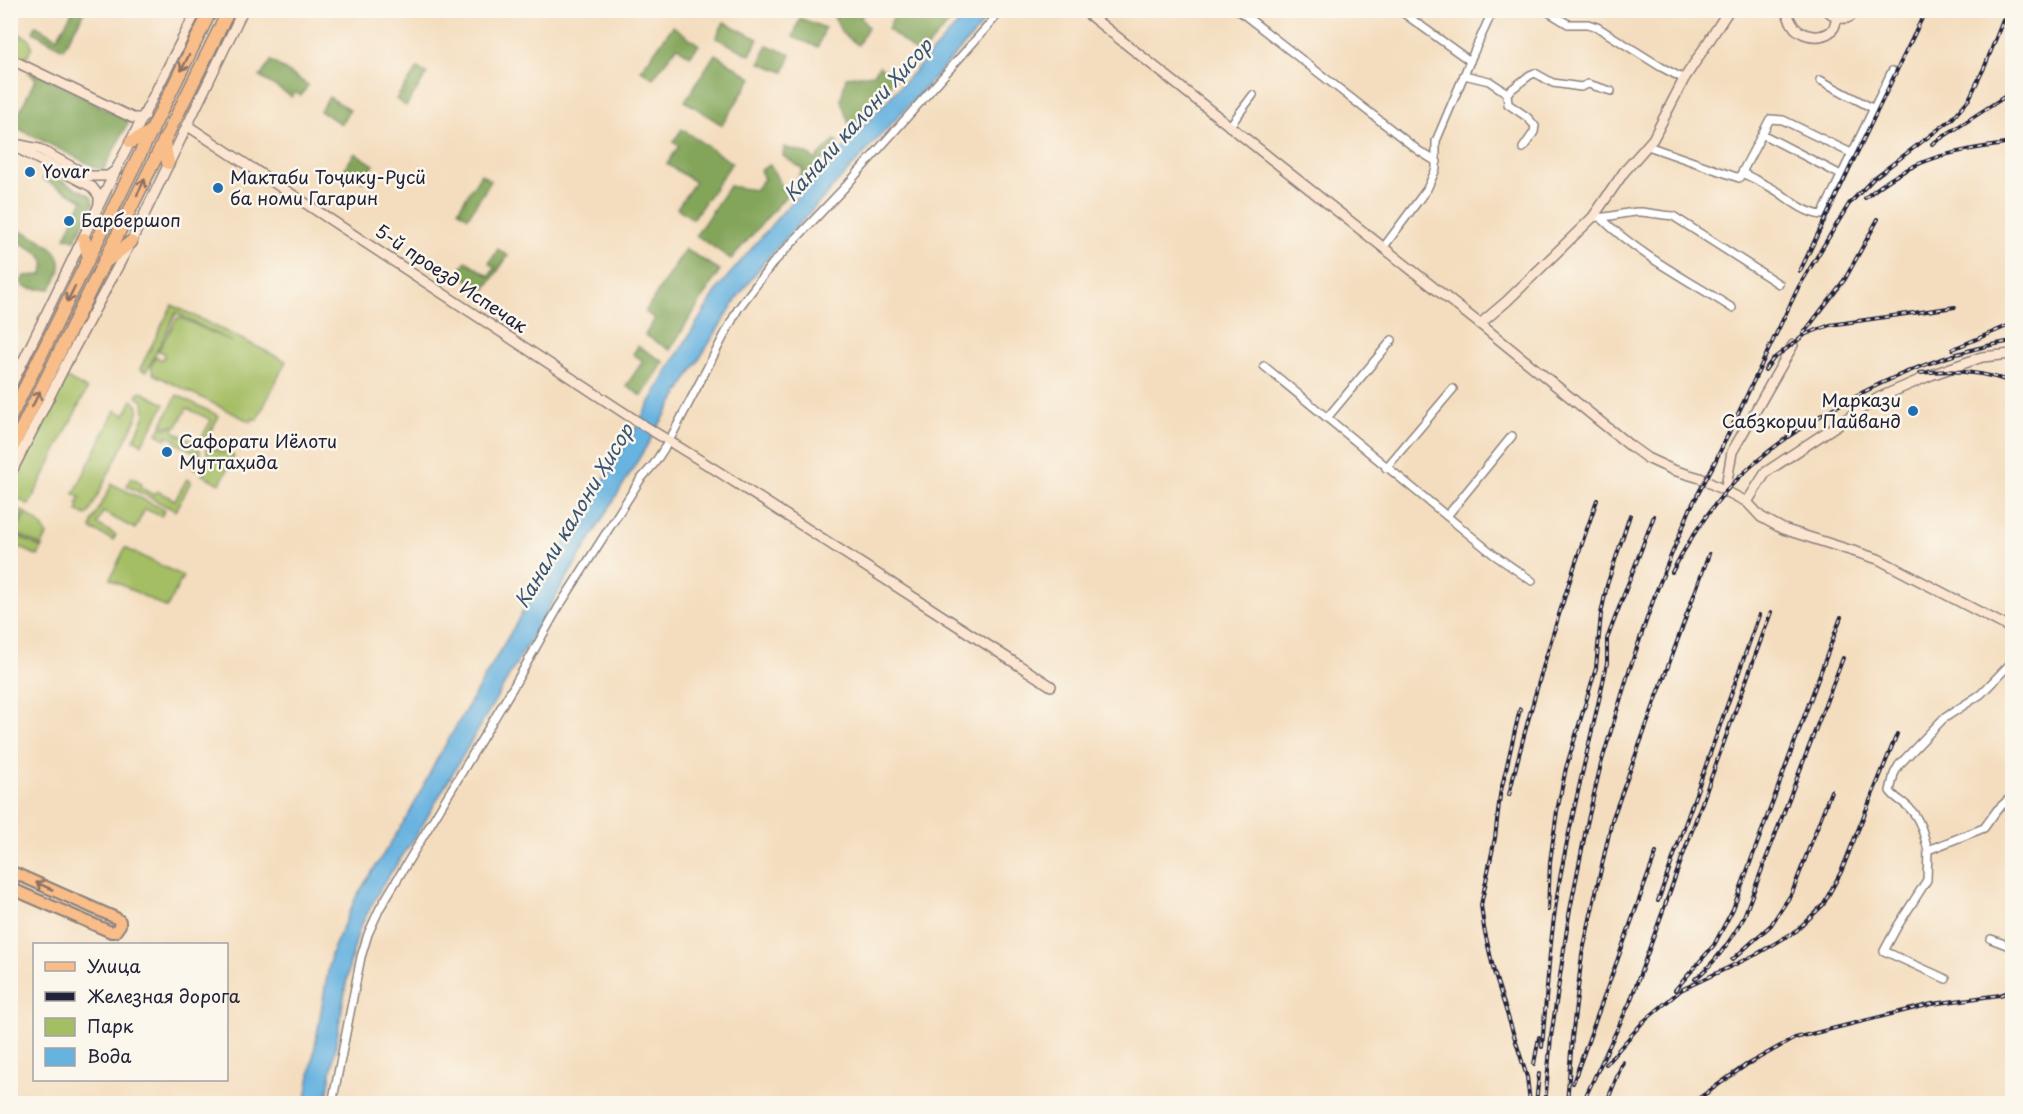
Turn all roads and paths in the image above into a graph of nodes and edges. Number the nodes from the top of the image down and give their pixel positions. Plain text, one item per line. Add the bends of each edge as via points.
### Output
1 (197, 10) edge
2 (243, 10) edge
3 (1002, 10) edge
4 (1083, 10) edge
5 (1238, 10) edge
6 (1399, 10) edge
7 (1493, 10) edge
8 (1545, 10) edge
9 (1729, 10) edge
10 (1786, 10) edge
11 (1827, 10) edge
12 (1856, 10) edge
13 (211, 12) edge
14 (226, 16) edge
15 (1836, 18) junction
16 (10, 58) edge
17 (1470, 60) junction
18 (1892, 71) dead end
19 (1464, 75) junction
20 (1684, 79) junction
21 (1820, 80) dead end
22 (1611, 92) dead end
23 (1507, 93) junction
24 (1253, 95) dead end
25 (1874, 109) junction
26 (145, 116) junction
27 (188, 126) junction
28 (1229, 127) junction
29 (152, 131) junction
30 (1762, 135) junction
31 (164, 141) junction
32 (131, 142) junction
33 (10, 144) edge
34 (1648, 146) junction
35 (1523, 148) dead end
36 (1851, 153) junction
37 (1437, 162) junction
38 (168, 163) junction
39 (116, 170) junction
40 (1742, 173) junction
41 (1841, 175) junction
42 (100, 207) junction
43 (1597, 218) junction
44 (84, 239) junction
45 (131, 242) junction
46 (1383, 248) junction
47 (89, 258) junction
48 (103, 264) junction
49 (1779, 284) dead end
50 (1732, 308) dead end
51 (1480, 324) junction
52 (1392, 340) dead end
53 (1793, 345) dead end
54 (2013, 354) edge
55 (1264, 366) dead end
56 (10, 388) edge
57 (1453, 389) dead end
58 (10, 418) edge
59 (1327, 418) junction
60 (1512, 436) dead end
61 (665, 439) junction
62 (10, 452) edge
63 (1386, 468) junction
64 (10, 475) edge
65 (1725, 492) junction
66 (1747, 502) junction
67 (1447, 516) junction
68 (1532, 581) dead end
69 (2013, 629) edge
70 (2013, 658) edge
71 (1051, 686) dead end
72 (2013, 796) edge
73 (1928, 849) junction
74 (10, 871) edge
75 (10, 888) edge
76 (70, 898) junction
77 (64, 913) junction
78 (1991, 939) dead end
79 (2013, 947) edge
80 (1946, 980) dead end
81 (332, 1104) edge

1 - 26 street
2 - 27 street
3 - 61 street via 772,264 738,309
4 - 28 street
5 - 37 street
6 - 17 street
7 - 17 street
8 - 20 street via 1568,24 1597,27
9 - 20 street
10 - 15 street via 1795,28 1818,36 1833,30
11 - 15 street
12 - 15 street via 1846,19
13 - 14 highway
13 -> 29 highway
14 - 31 highway
16 - 26 street via 133,118
17 - 19 street
18 - 25 street
19 - 23 street via 1489,81
19 - 37 street via 1436,141
20 - 34 street
21 - 25 street
22 - 23 street via 1588,84 1581,87 1553,83 1535,72
23 - 35 street via 1508,104 1535,126
24 - 28 street
25 - 36 street
26 - 32 street
27 - 38 street
27 - 61 street, 5-й проезд Испечак
28 - 46 street
29 - 32 highway
29 - 47 highway
30 - 36 street via 1770,119 1783,120
30 - 40 street
30 - 41 street
31 - 38 highway
48 -> 31 highway
32 - 39 street
33 - 39 street via 39,149 89,176 108,176
33 - 42 street via 92,187 99,196
34 - 40 street via 1739,178
34 - 43 street via 1624,172
36 - 41 street
37 - 46 street via 1427,189
38 - 45 street
39 - 42 street
40 - 41 street via 1804,209 1822,215
42 - 44 street
43 - 49 street via 1639,212 1673,216
43 - 50 street
43 - 51 street
44 - 47 highway
44 - 56 street
45 - 48 highway
45 - 64 street
46 - 51 street
47 -> 58 highway
62 -> 48 highway
51 - 65 street via 1647,458
52 - 59 street
53 - 65 street via 1732,452
54 - 66 street via 1982,357 1878,399 1766,471
55 - 59 street
57 - 63 street
59 - 63 street
60 - 67 street
61 - 71 street, 5-й проезд Испечак
61 - 81 street via 654,464 558,608 381,908 361,957
63 - 67 street
65 - 66 street
66 - 69 street via 1761,517 1783,529 1878,560
67 - 68 street
70 - 73 street via 1981,694 1943,719 1894,774 1890,791 1913,811
72 - 73 street via 1984,828
73 - 80 street via 1927,880 1884,951
76 -> 74 main road
75 - 77 main road
76 - 77 main road
76 - 77 main road via 116,918 119,927 113,933
78 - 79 street

